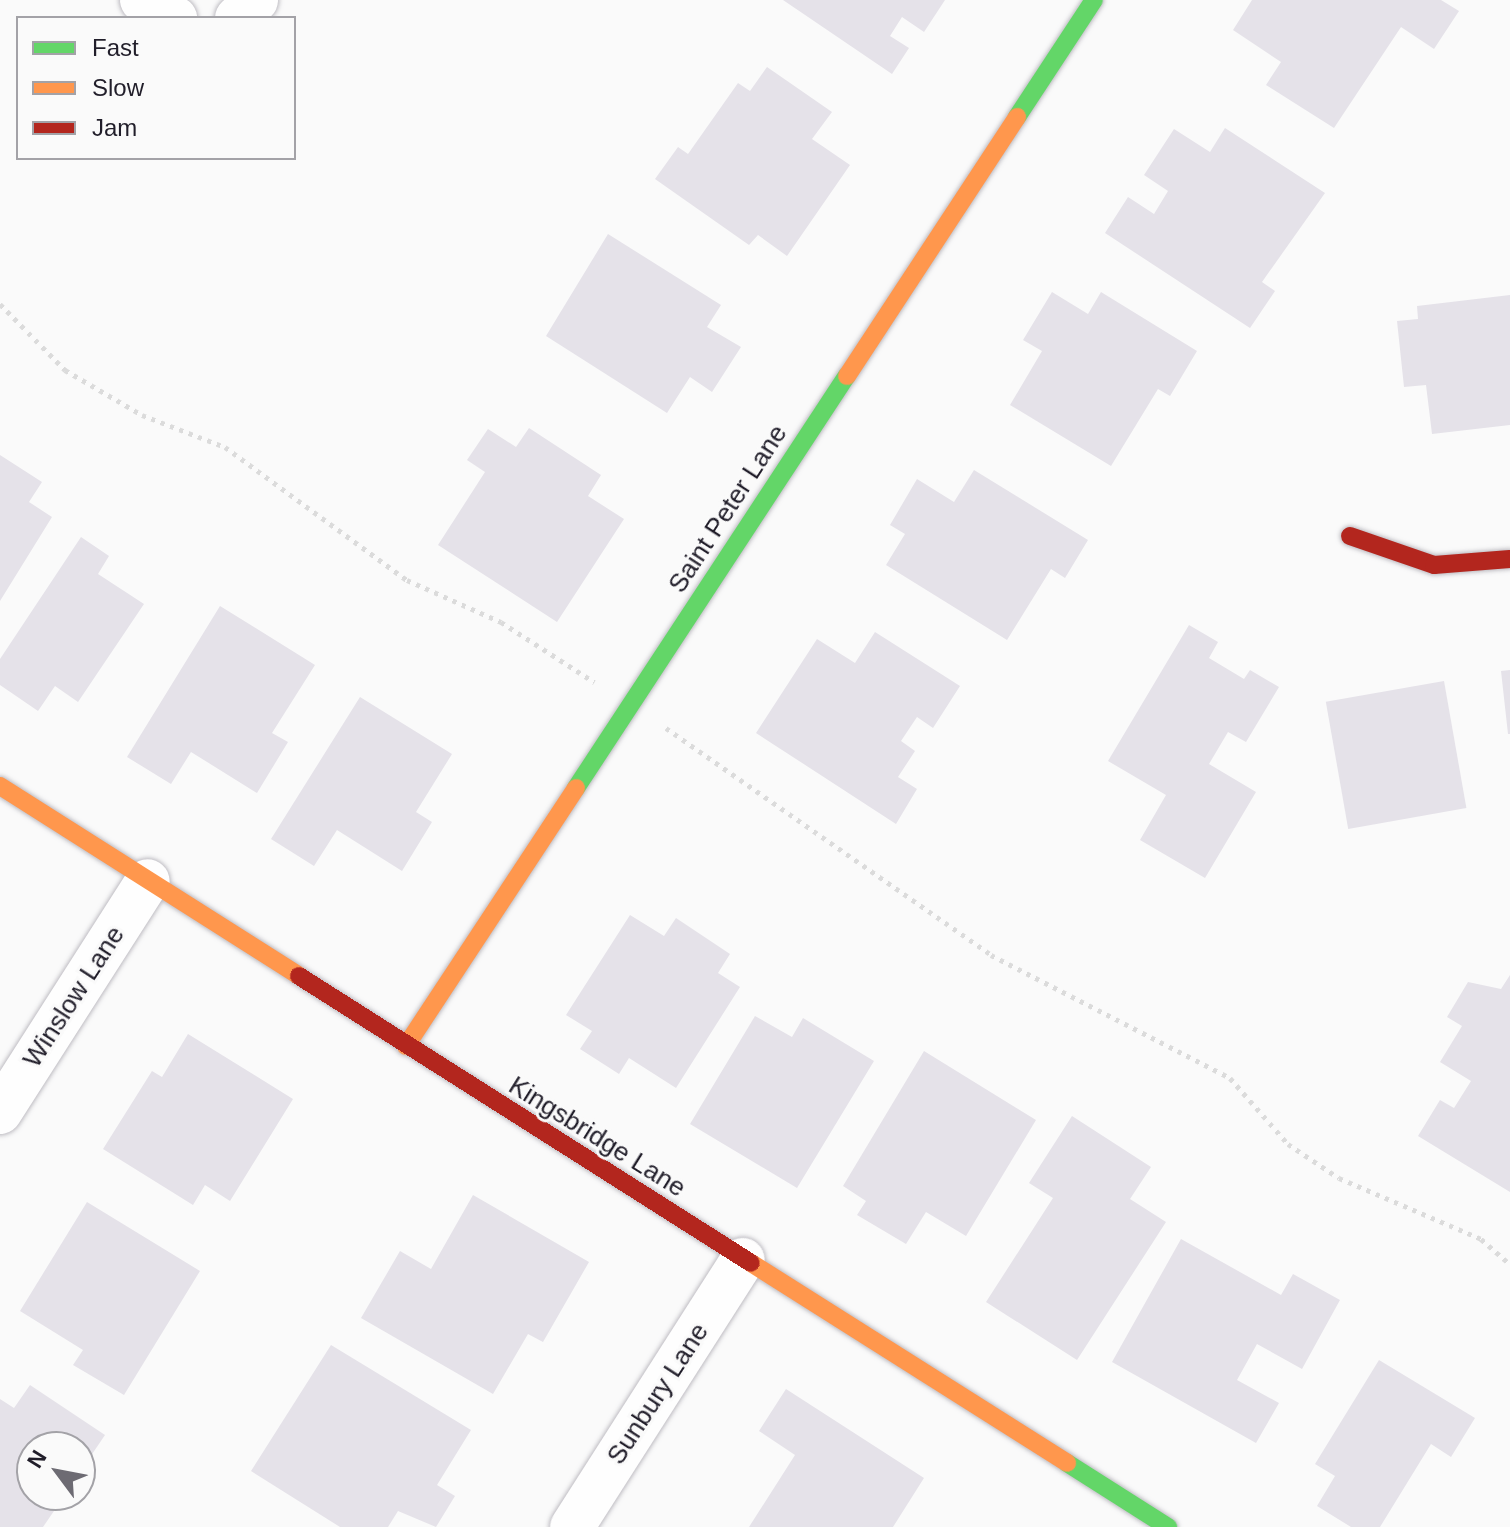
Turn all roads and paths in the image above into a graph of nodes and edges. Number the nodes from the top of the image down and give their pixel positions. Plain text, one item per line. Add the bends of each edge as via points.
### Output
1 (142, 0) edge
2 (256, 0) edge
3 (1094, 0) edge
4 (171, 16) edge
5 (239, 16) edge
6 (0, 304) edge
7 (1350, 536) dead end
8 (1510, 559) edge
9 (630, 705) junction
10 (0, 786) edge
11 (148, 881) junction
12 (406, 1046) junction
13 (0, 1112) edge
14 (743, 1260) junction
15 (1510, 1264) edge
16 (572, 1527) edge
17 (1168, 1527) edge

1 - 4 street
2 - 5 street
3 - 9 street, Saint Peter Lane
6 - 9 path via 65,370 142,415 225,447 407,580 501,622
7 - 8 street via 1434,565
9 - 12 street, Saint Peter Lane
9 - 15 path via 991,955 1230,1078 1288,1144 1339,1178 1481,1239
10 - 11 street, Kingsbridge Lane
11 - 12 street, Kingsbridge Lane
11 - 13 street, Winslow Lane
12 - 14 street, Kingsbridge Lane
14 - 16 street, Sunbury Lane
14 - 17 street, Kingsbridge Lane

